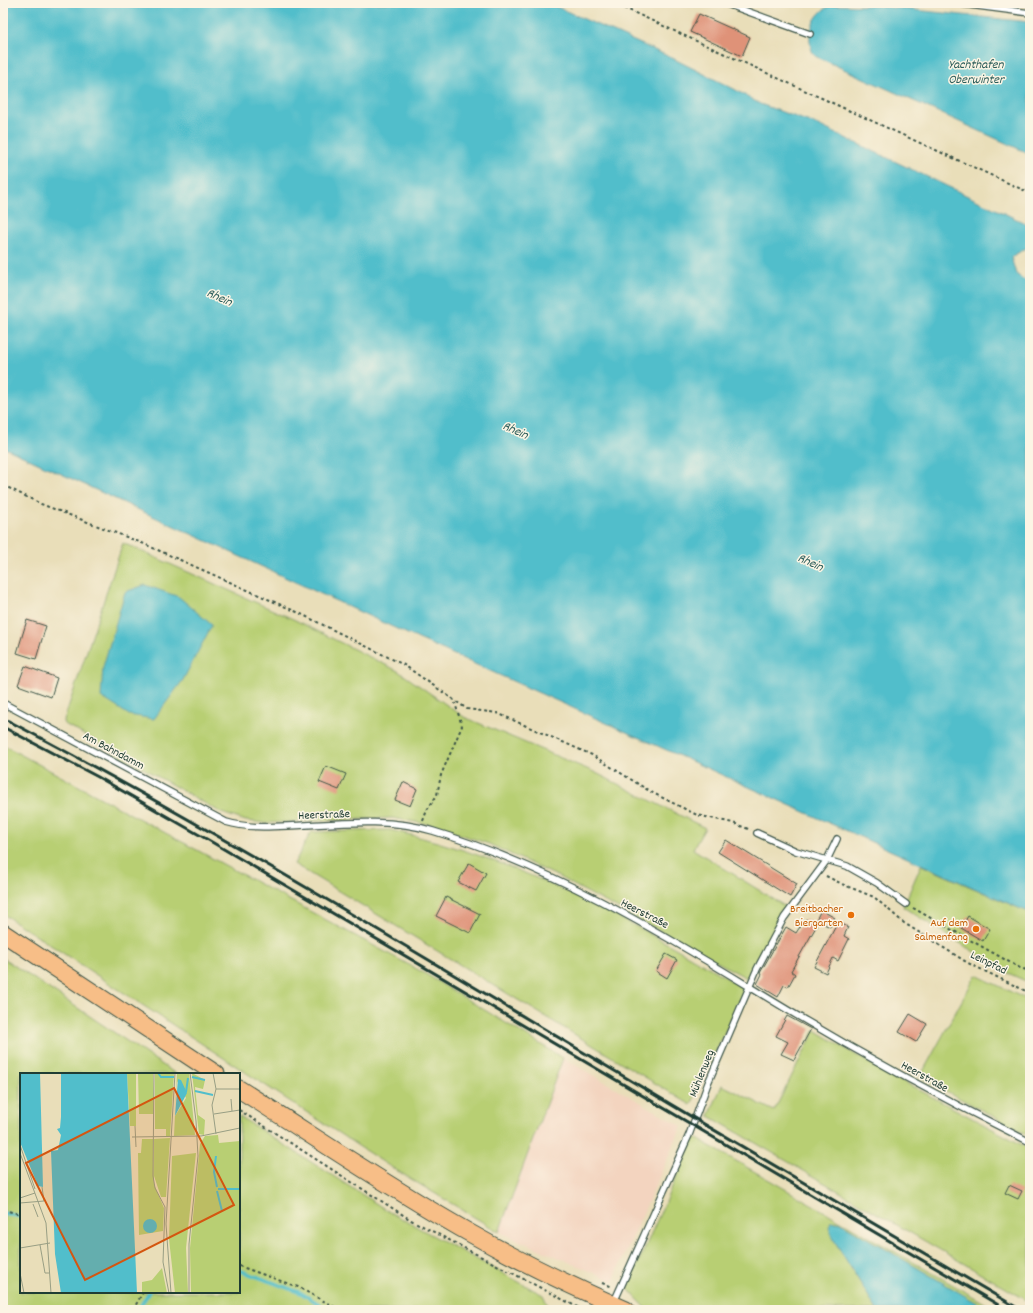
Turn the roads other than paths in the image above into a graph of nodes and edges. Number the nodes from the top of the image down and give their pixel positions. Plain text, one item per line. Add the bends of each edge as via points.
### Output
1 (724, 3) edge
2 (954, 3) edge
3 (1030, 13) edge
4 (810, 34) dead end
5 (3, 703) edge
6 (215, 817) joint
7 (757, 833) road end
8 (837, 839) dead end
9 (827, 860) junction
10 (906, 904) road end
11 (3, 932) edge
12 (750, 986) junction
13 (214, 1073) edge
14 (240, 1090) edge
15 (1030, 1142) edge
16 (620, 1307) edge

1 - 4 lane
2 - 3 lane
5 - 6 lane, Am Bahndamm
6 - 12 lane, Heerstraße via 237,826 393,823 420,828 488,850 553,878 672,938
7 - 9 lane via 814,858
8 - 9 lane, Mühlenweg
9 - 10 lane via 847,866
9 - 12 lane, Mühlenweg via 784,918
11 - 13 main road
12 - 15 lane, Heerstraße via 879,1063
12 - 16 lane, Mühlenweg via 708,1083
14 - 16 main road via 469,1233

